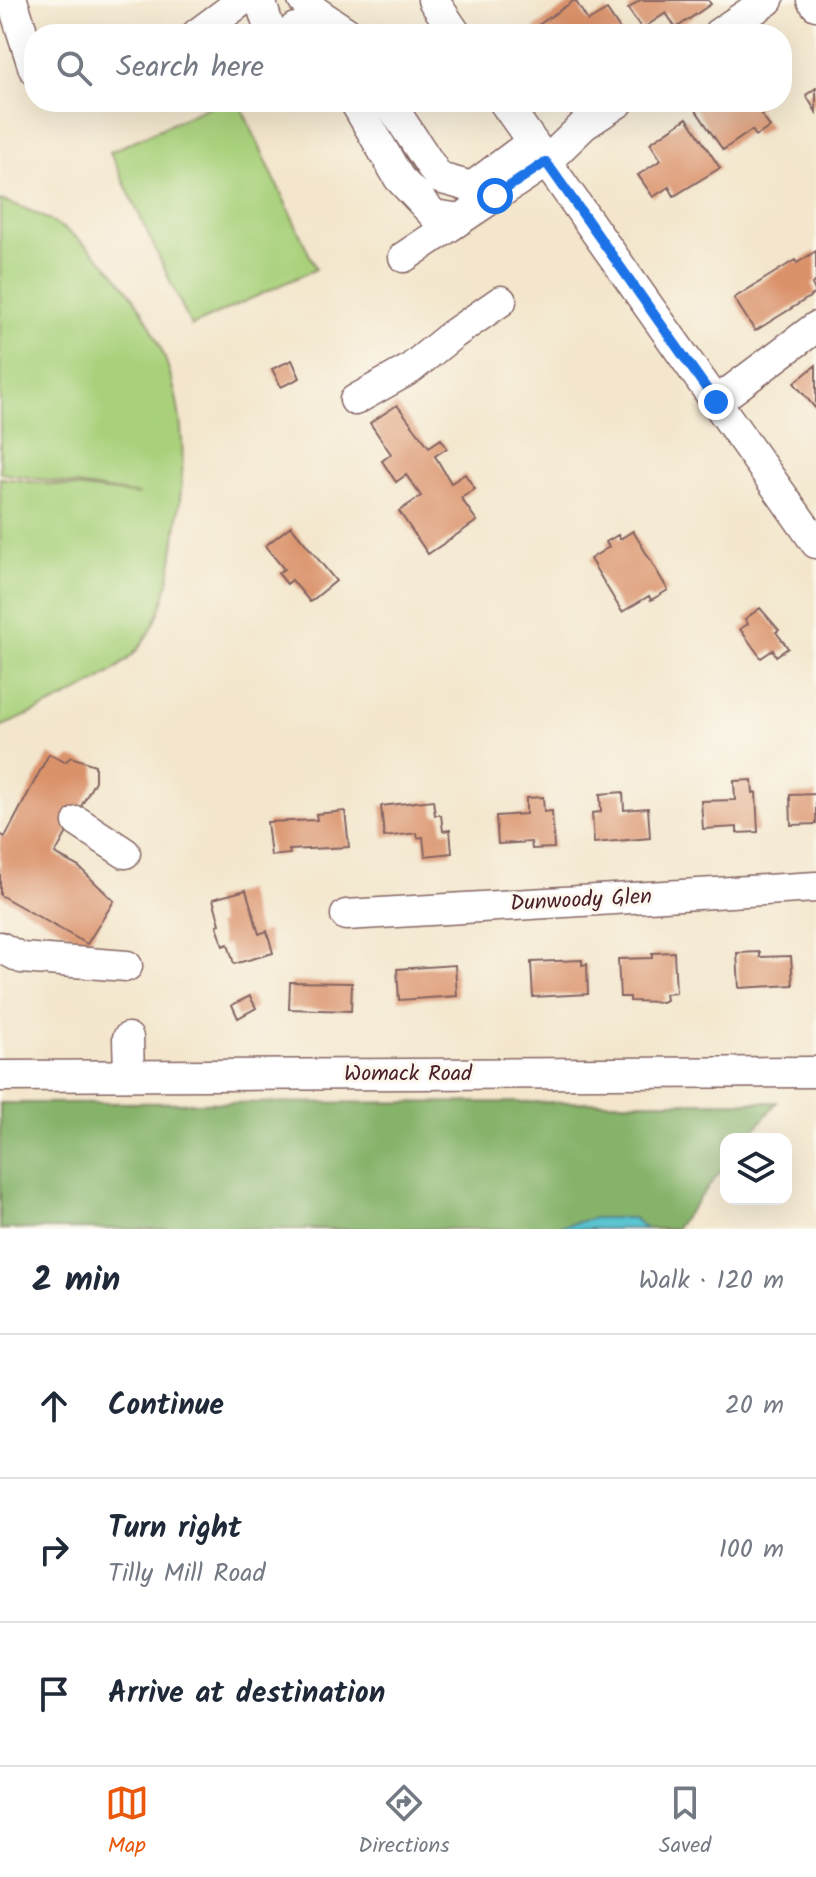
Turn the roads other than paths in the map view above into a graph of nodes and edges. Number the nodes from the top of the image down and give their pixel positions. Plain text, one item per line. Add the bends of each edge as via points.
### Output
1 (12, 0) edge
2 (243, 0) edge
3 (260, 0) edge
4 (433, 0) edge
5 (768, 0) edge
6 (812, 0) edge
7 (816, 5) edge
8 (211, 24) edge
9 (299, 24) edge
10 (449, 24) edge
11 (733, 24) edge
12 (24, 38) edge
13 (361, 112) edge
14 (396, 112) edge
15 (511, 112) edge
16 (604, 112) edge
17 (539, 152) junction
18 (461, 219) junction
19 (404, 257) dead end
20 (501, 301) dead end
21 (816, 327) edge
22 (355, 400) dead end
23 (716, 402) junction
24 (816, 543) edge
25 (78, 822) dead end
26 (125, 853) dead end
27 (816, 887) edge
28 (346, 915) dead end
29 (0, 947) edge
30 (127, 966) dead end
31 (128, 1038) dead end
32 (816, 1072) edge
33 (129, 1075) junction
34 (0, 1076) edge

1 - 12 street
2 - 8 street
3 - 9 street
4 - 10 street
5 - 11 street
6 - 7 street
13 - 18 street via 399,178 434,215
14 - 17 street via 439,178 472,187
15 - 17 street
16 - 17 street
17 - 18 street
17 - 23 street
18 - 19 street
20 - 22 street via 410,369
21 - 23 street
23 - 24 street
25 - 26 street
27 - 28 street, Dunwoody Glen
29 - 30 street via 21,958
31 - 33 street
32 - 33 street, Womack Road
33 - 34 street, Womack Road

